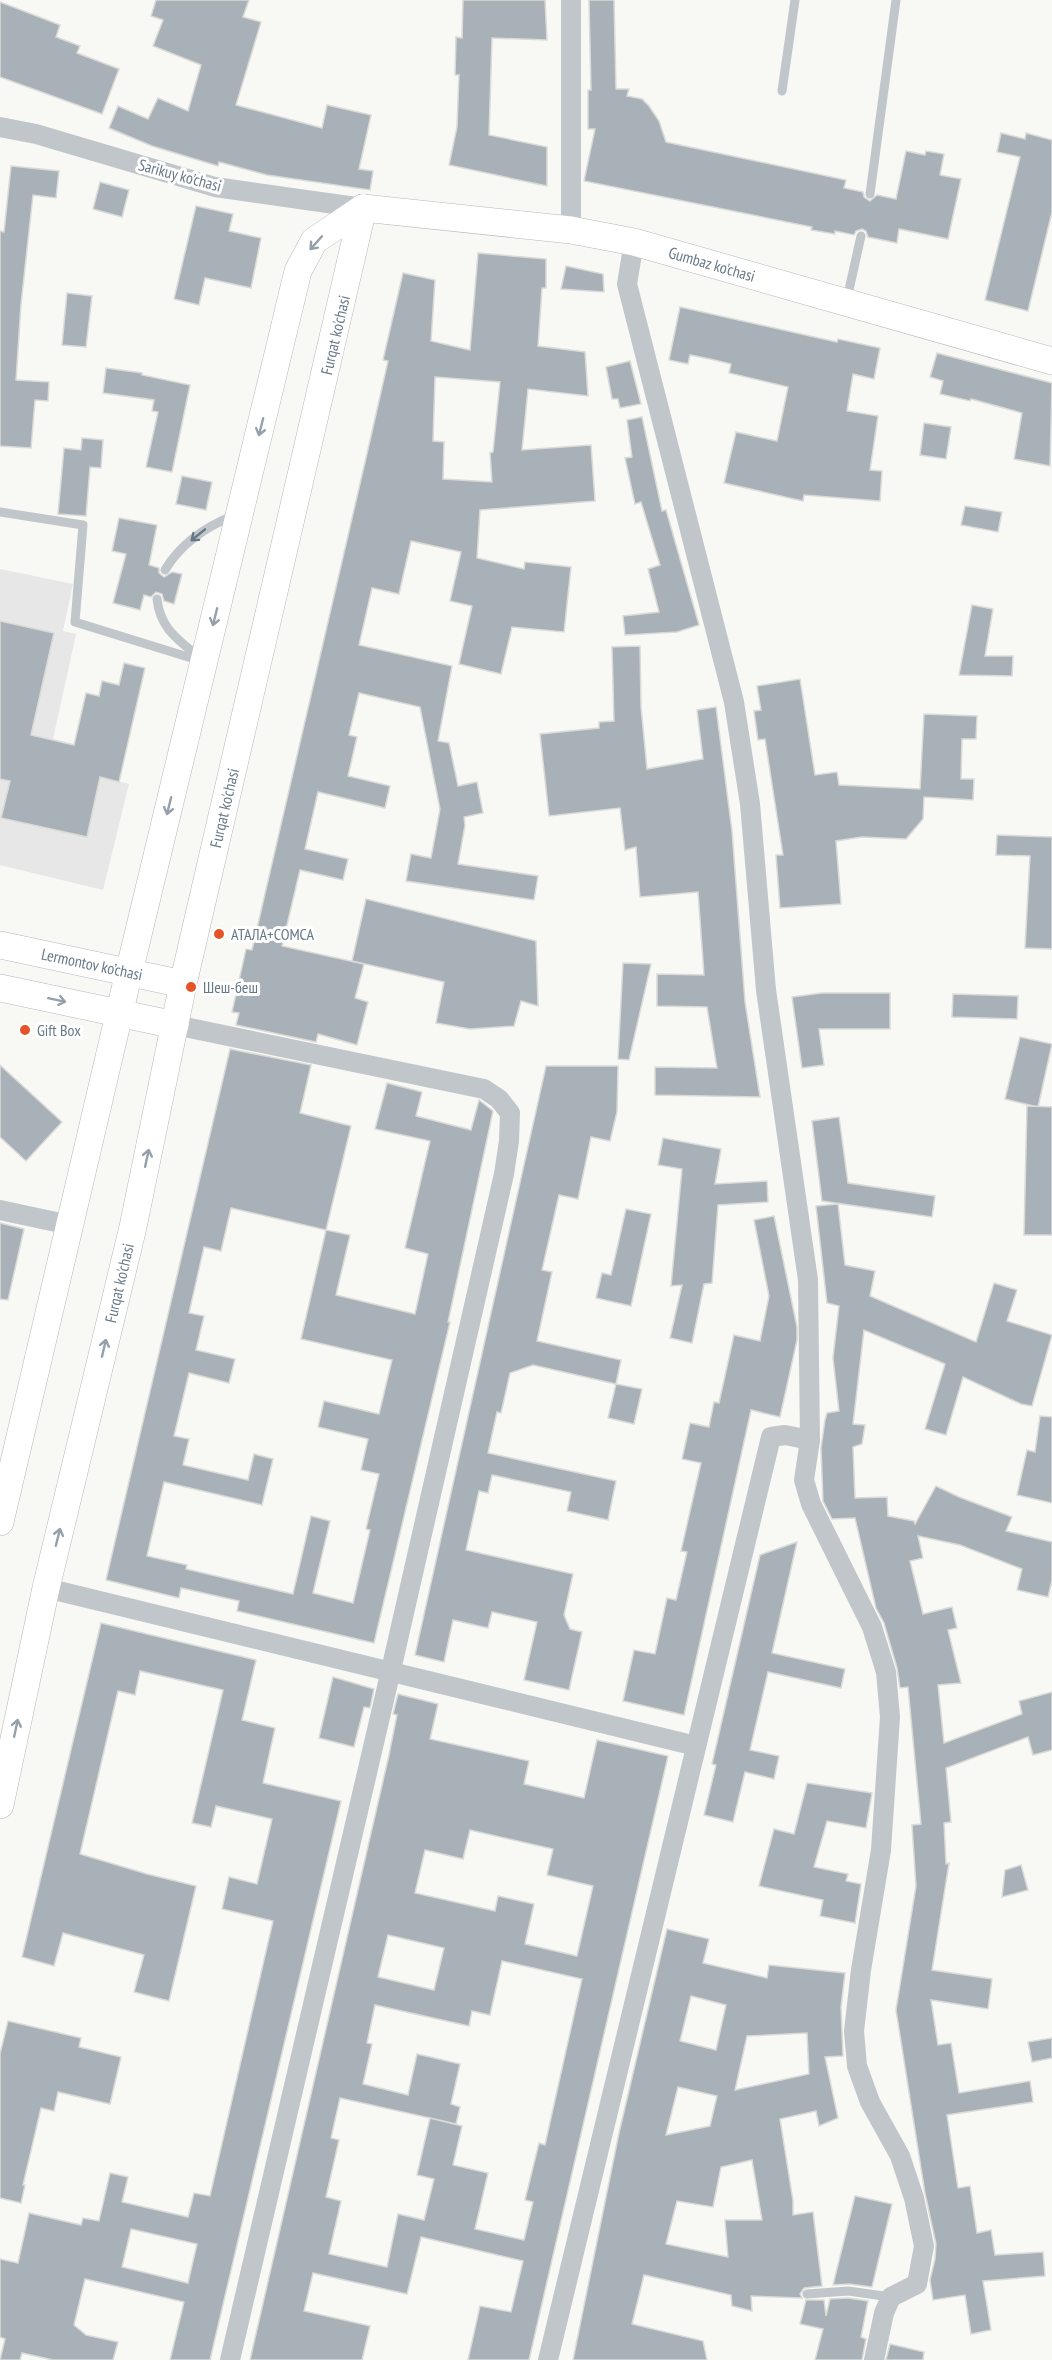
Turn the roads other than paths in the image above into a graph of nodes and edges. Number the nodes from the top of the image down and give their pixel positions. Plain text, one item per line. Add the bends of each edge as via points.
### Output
1 (571, 0) edge
2 (795, 0) edge
3 (896, 0) edge
4 (782, 91) dead end
5 (0, 127) edge
6 (870, 194) dead end
7 (363, 208) junction
8 (571, 230) junction
9 (861, 236) dead end
10 (634, 242) junction
11 (846, 301) junction
12 (1052, 361) edge
13 (0, 512) edge
14 (240, 513) junction
15 (165, 570) dead end
16 (157, 599) dead end
17 (204, 662) junction
18 (0, 945) edge
19 (129, 972) junction
20 (183, 984) junction
21 (0, 988) edge
22 (119, 1013) junction
23 (175, 1025) junction
24 (0, 1210) edge
25 (69, 1225) junction
26 (810, 1440) junction
27 (3, 1490) edge
28 (0, 1522) edge
29 (46, 1588) junction
30 (391, 1670) junction
31 (696, 1746) junction
32 (0, 1805) edge
33 (807, 2294) dead end
34 (891, 2296) junction
35 (230, 2360) edge
36 (548, 2360) edge
37 (874, 2360) edge

1 - 8 street
2 - 4 lane
3 - 6 lane
5 - 7 street, Sarikuy ko'chasi via 215,187
7 - 8 main road, Gumbaz ko'chasi
7 -> 14 main road via 314,241 298,271
7 - 20 main road, Furqat ko'chasi
8 - 10 main road, Gumbaz ko'chasi
9 - 11 lane
10 - 11 main road, Gumbaz ko'chasi
10 - 26 street via 627,284 734,702 750,804 766,990 808,1280
11 - 12 main road, Gumbaz ko'chasi
13 - 17 lane via 83,525 75,621
14 -> 15 lane via 211,524
14 -> 17 main road
16 - 17 lane via 169,632
17 -> 19 main road
18 - 19 main road, Lermontov ko’chasi
19 - 20 main road, Lermontov ko’chasi
19 - 22 main road
20 - 23 main road, Furqat ko'chasi
21 -> 22 main road
22 - 23 main road
22 - 25 main road
29 -> 23 main road, Furqat ko'chasi via 133,1227
23 - 30 street via 484,1089 510,1113 504,1174
24 - 25 street
25 - 27 main road
26 - 31 street via 785,1435 771,1437
26 - 34 street via 804,1480 811,1504 872,1627 886,1672 890,1717 881,1850 854,2031 856,2066 870,2102 900,2156 924,2246 917,2284
27 - 28 main road
29 - 30 street
32 -> 29 main road, Furqat ko'chasi
30 - 31 street
30 - 35 street
31 - 36 street
33 - 34 lane
34 - 37 street

